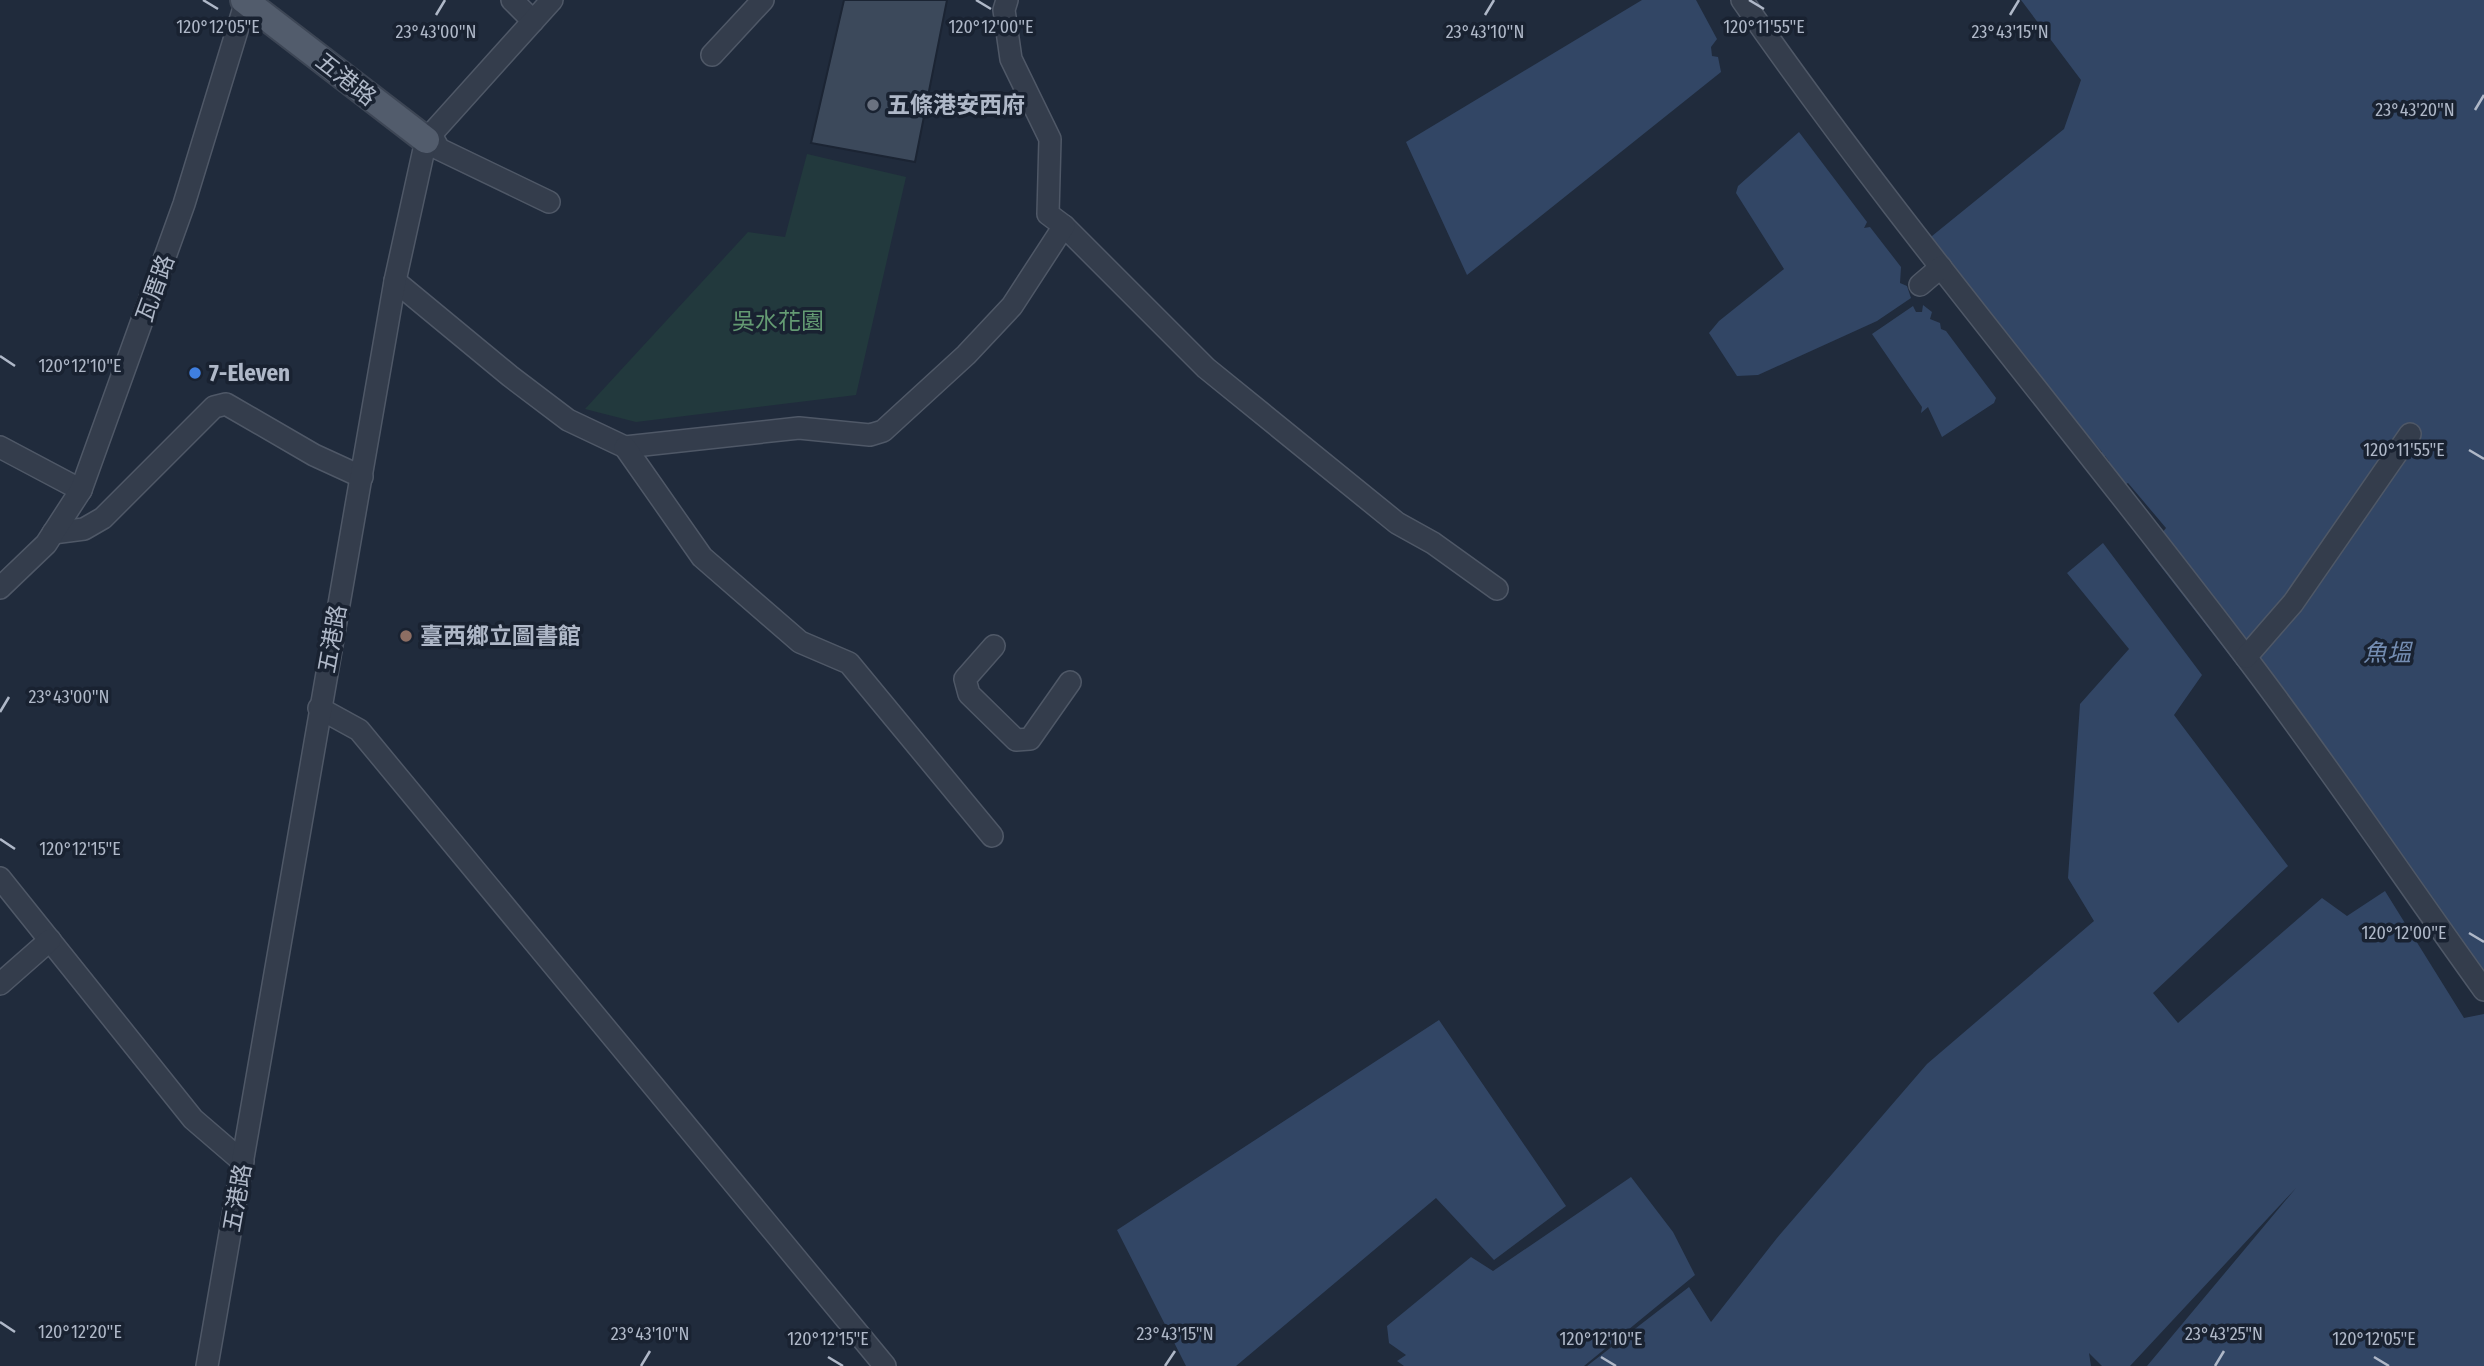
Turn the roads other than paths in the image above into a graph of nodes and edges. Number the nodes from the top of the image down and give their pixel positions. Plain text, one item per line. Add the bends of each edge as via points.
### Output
1 (512, 0) edge
2 (552, 0) edge
3 (763, 0) edge
4 (1007, 0) edge
5 (1742, 0) edge
6 (245, 1) edge
7 (533, 21) junction
8 (712, 55) dead end
9 (429, 138) junction
10 (549, 202) dead end
11 (1064, 226) junction
12 (1941, 267) junction
13 (396, 281) junction
14 (1920, 285) dead end
15 (2410, 434) dead end
16 (0, 447) edge
17 (625, 447) junction
18 (362, 477) junction
19 (81, 491) junction
20 (54, 533) junction
21 (0, 587) edge
22 (1497, 589) dead end
23 (994, 646) dead end
24 (2246, 657) junction
25 (1070, 682) dead end
26 (320, 708) junction
27 (992, 836) dead end
28 (0, 878) edge
29 (50, 940) junction
30 (0, 984) edge
31 (2484, 990) edge
32 (243, 1162) junction
33 (207, 1366) edge
34 (885, 1366) edge

1 - 7 street
2 - 7 street
3 - 8 street
4 - 11 street via 1004,10 1010,59 1050,139 1048,214
5 - 12 street
6 - 9 main road, 五港路
6 - 19 street, 瓦厝路 via 184,204
7 - 9 street
9 - 10 street via 439,149
9 - 13 street, 五港路
11 - 17 street via 1012,306 883,431 870,435 799,428
11 - 22 street via 1206,368 1397,523
12 - 14 street
12 - 24 street
13 - 17 street via 568,419
13 - 18 street, 五港路
15 - 24 street via 2293,603
16 - 19 street
17 - 27 street via 702,557 800,642 849,663
18 - 20 street via 226,404 214,407 103,518 84,529
18 - 26 street, 五港路
19 - 20 street, 瓦厝路
20 - 21 street, 瓦厝路
23 - 25 street via 965,679 970,694 1016,740 1030,739
24 - 31 street
26 - 32 street, 五港路
26 - 34 street via 359,730
28 - 29 street
29 - 30 street
29 - 32 street via 193,1119
32 - 33 street, 五港路

